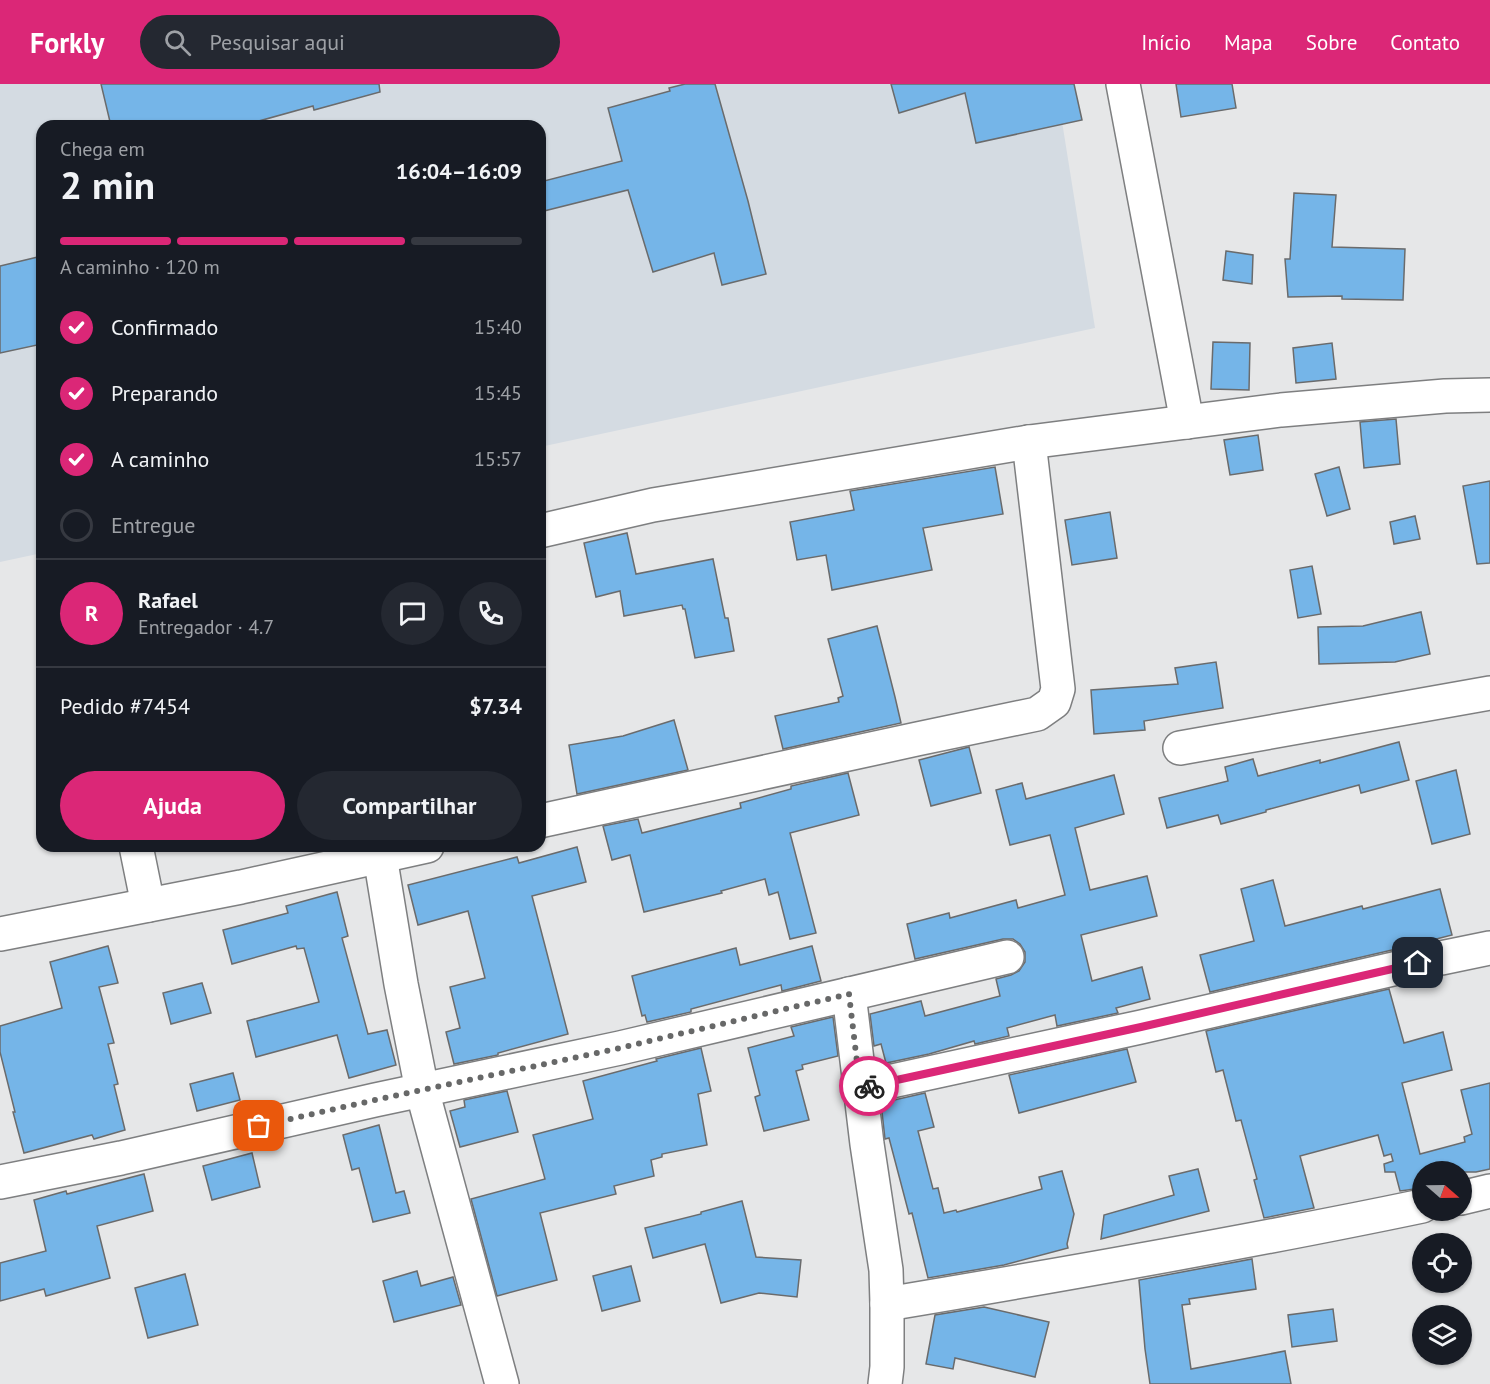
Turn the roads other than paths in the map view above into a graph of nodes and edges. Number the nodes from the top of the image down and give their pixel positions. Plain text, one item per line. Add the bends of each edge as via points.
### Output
1 (1123, 84) edge
2 (1490, 395) edge
3 (1188, 422) junction
4 (1029, 442) junction
5 (546, 530) edge
6 (1490, 693) edge
7 (1180, 748) dead end
8 (546, 820) edge
9 (137, 852) edge
10 (399, 852) edge
11 (380, 856) junction
12 (148, 905) junction
13 (0, 934) edge
14 (1490, 948) edge
15 (1007, 957) dead end
16 (849, 994) junction
17 (860, 1088) junction
18 (422, 1090) junction
19 (0, 1182) edge
20 (1490, 1191) edge
21 (1472, 1195) edge
22 (1412, 1208) edge
23 (888, 1305) junction
24 (502, 1384) edge
25 (885, 1384) edge

1 - 3 street
2 - 3 street via 1281,410
3 - 4 street
4 - 5 street via 653,505
4 - 8 street via 1058,689 1054,702 1037,714
6 - 7 street
9 - 12 street
10 - 11 street
11 - 12 street
11 - 18 street
12 - 13 street
14 - 17 street
15 - 16 street
16 - 17 street
16 - 18 street
17 - 23 street
18 - 19 street
18 - 24 street
20 - 21 street
22 - 23 street
23 - 25 street

